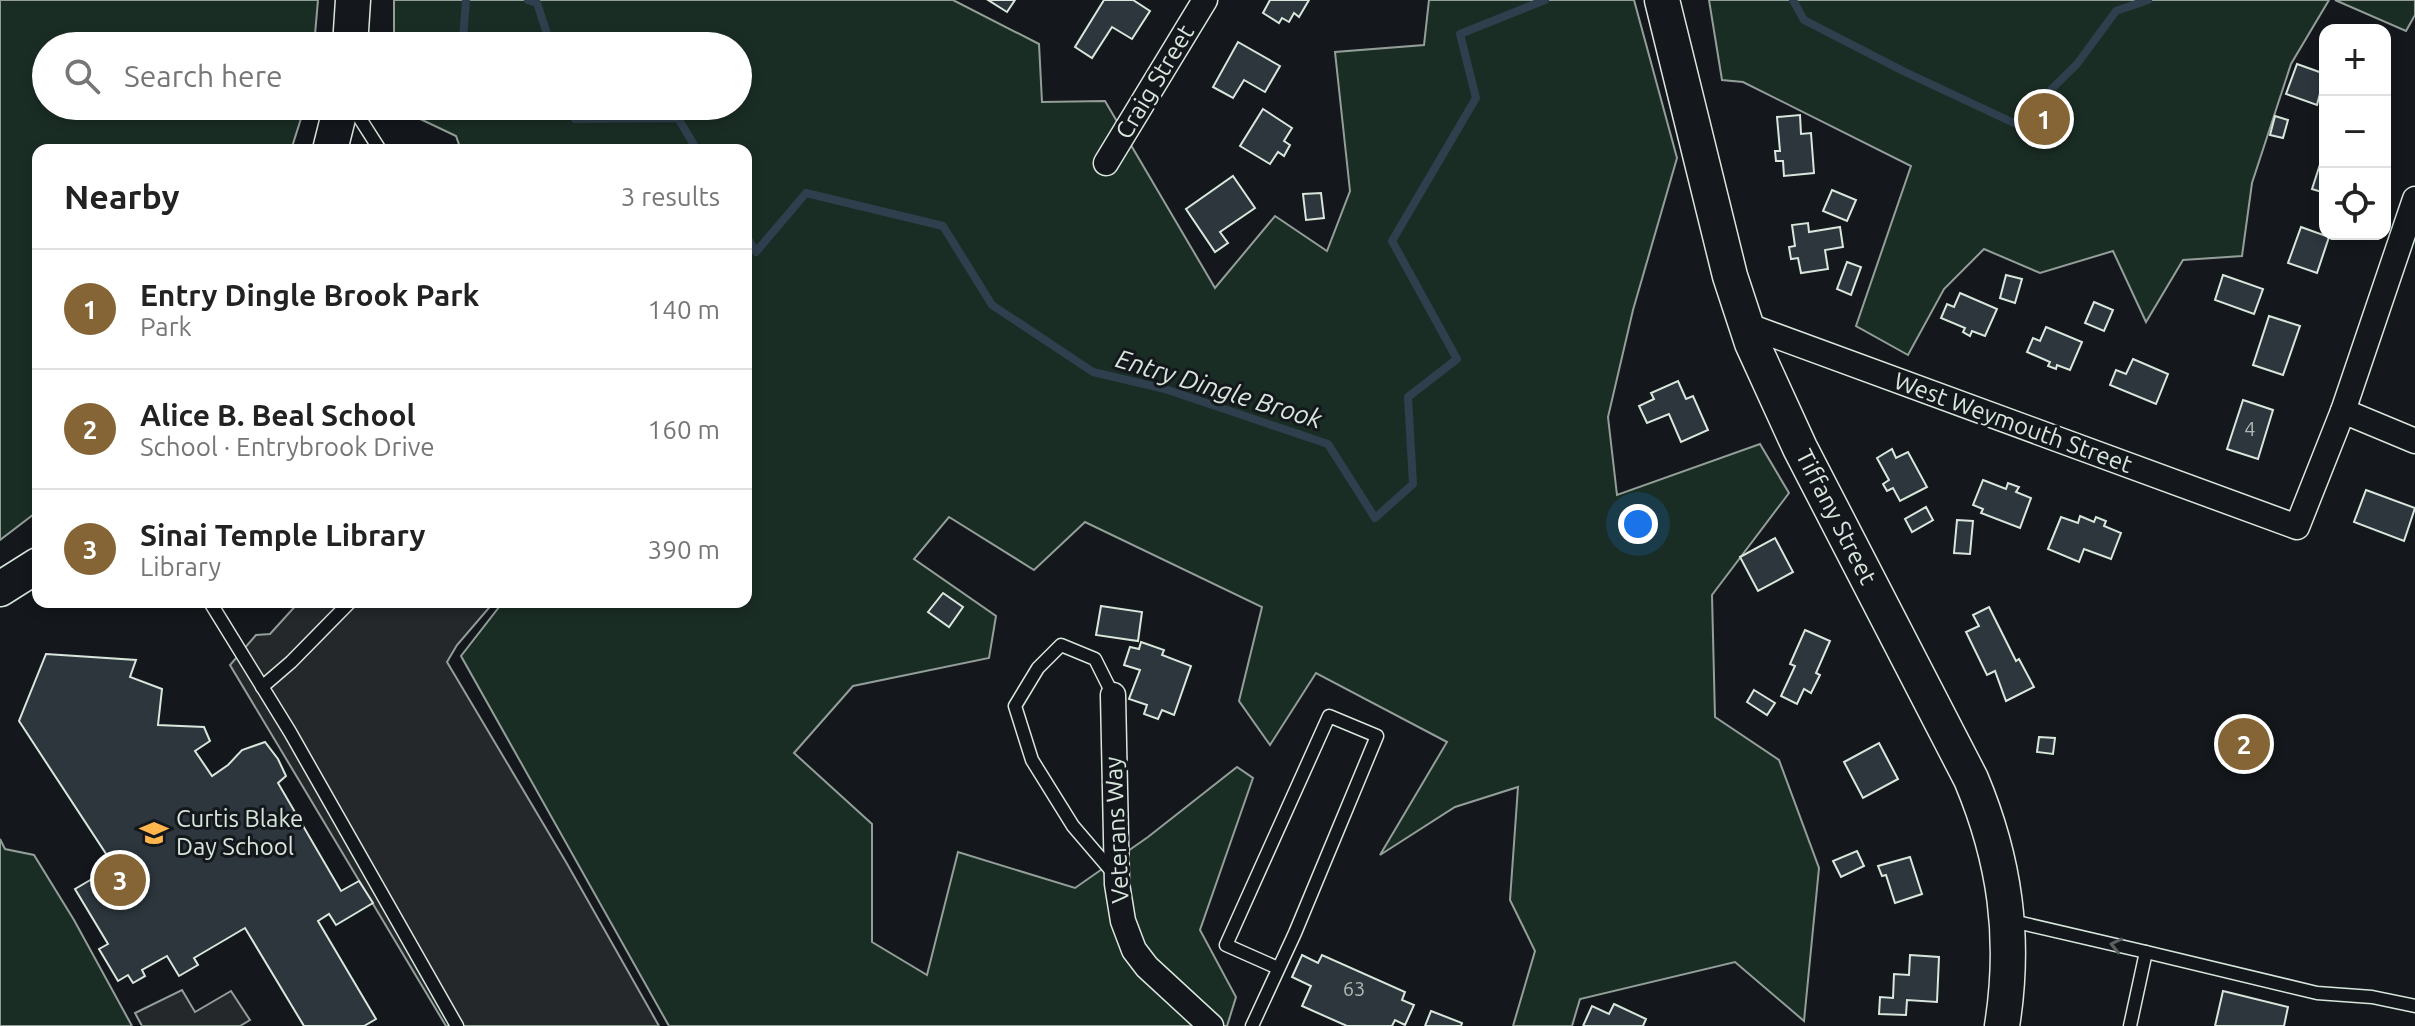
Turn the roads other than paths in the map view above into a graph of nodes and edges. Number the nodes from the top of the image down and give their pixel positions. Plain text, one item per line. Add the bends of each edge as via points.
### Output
1 (353, 0) edge
2 (1205, 0) edge
3 (1662, 0) edge
4 (351, 32) edge
5 (338, 120) edge
6 (361, 120) edge
7 (332, 144) edge
8 (376, 144) edge
9 (1106, 163) dead end
10 (2415, 199) edge
11 (1746, 325) junction
12 (2343, 411) junction
13 (2415, 441) edge
14 (32, 569) edge
15 (0, 589) edge
16 (214, 608) edge
17 (344, 608) edge
18 (262, 687) junction
19 (1113, 695) joint
20 (1117, 877) junction
21 (2008, 920) junction
22 (2146, 952) junction
23 (1278, 968) junction
24 (2415, 1006) edge
25 (457, 1026) edge
26 (1211, 1026) edge
27 (1252, 1026) edge
28 (2002, 1026) edge
29 (2130, 1026) edge

1 - 4 main road
2 - 9 street, Craig Street
3 - 11 main road, Tiffany Street
5 - 7 main road
6 - 8 lane
10 - 12 street
11 - 12 street, West Weymouth Street via 2297,527
11 - 21 main road, Tiffany Street via 1794,436 1971,779 1989,824
12 - 13 street
14 - 15 main road
16 - 18 lane
17 - 18 lane
18 - 25 lane
19 - 20 street, Veterans Way
19 - 20 lane via 1095,659 1061,645 1038,668 1015,706 1032,760 1073,826
20 - 26 street, Veterans Way via 1119,905 1134,950
22 -> 21 lane
21 - 28 main road, Tiffany Street
22 - 24 lane via 2303,990
22 - 29 lane
23 - 23 lane via 1377,736 1329,716 1226,945
23 - 27 lane

